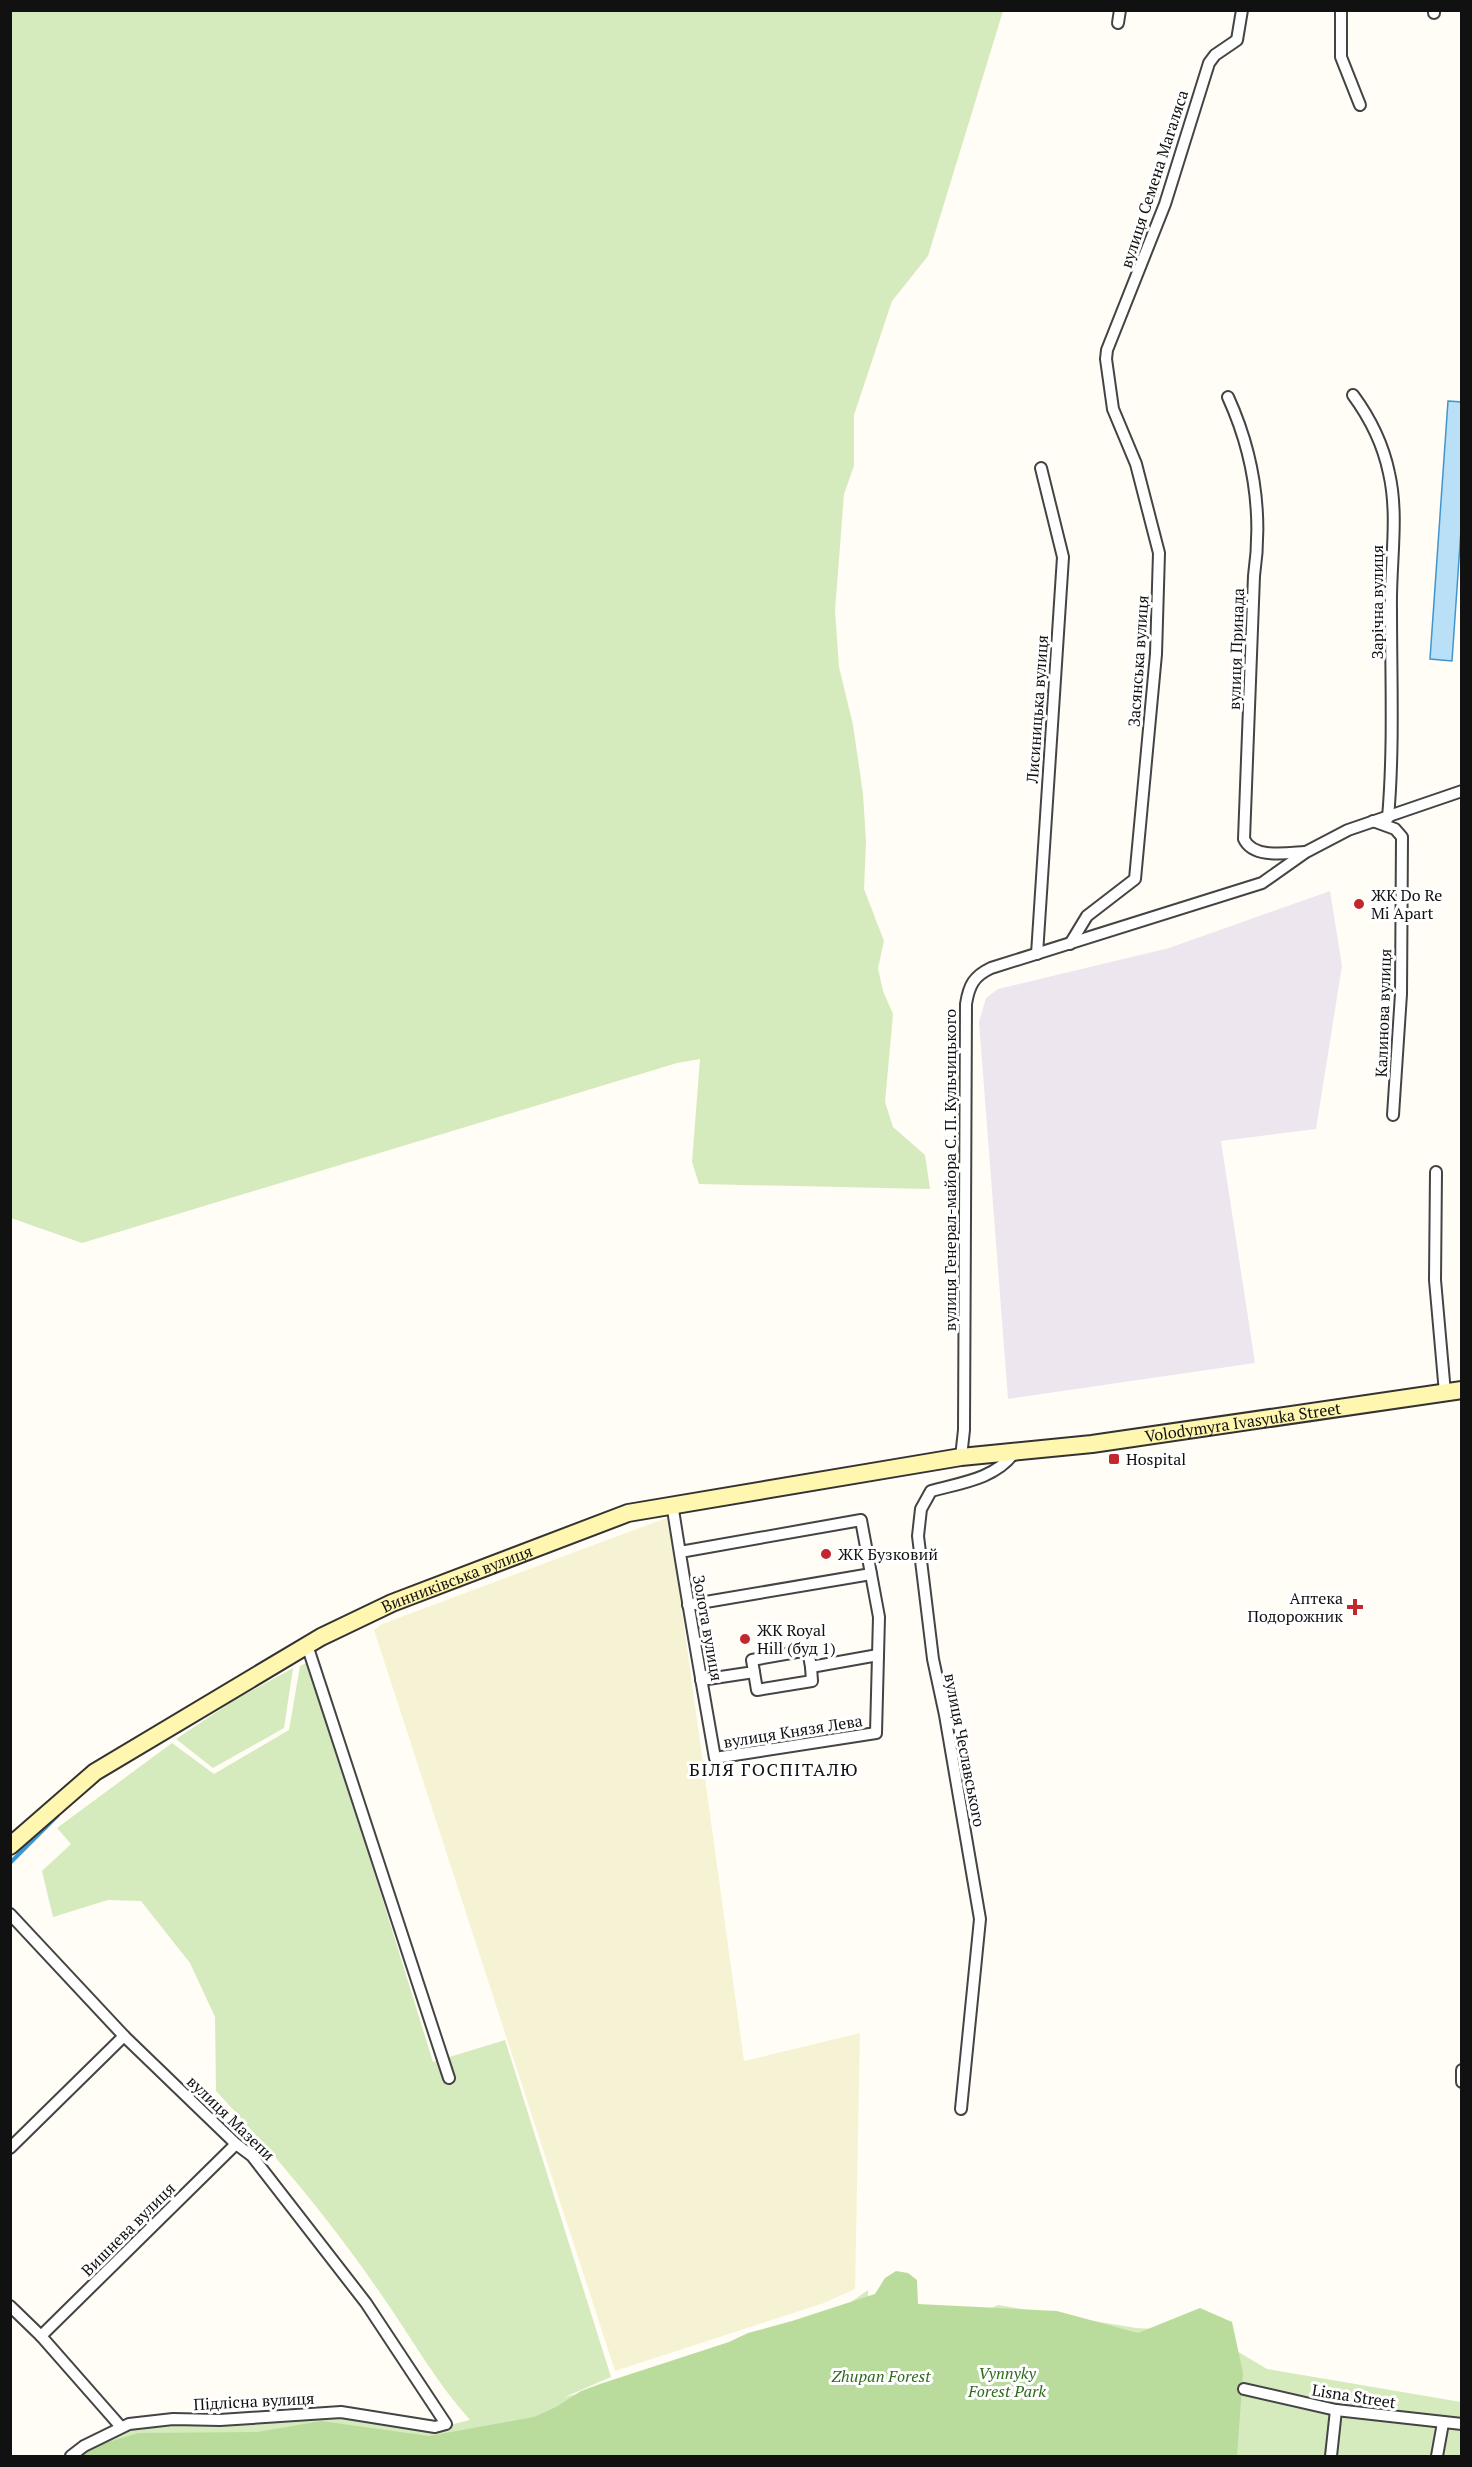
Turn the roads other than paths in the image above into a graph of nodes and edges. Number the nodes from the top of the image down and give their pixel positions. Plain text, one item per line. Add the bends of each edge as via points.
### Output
1 (1120, 10) edge
2 (1242, 10) edge
3 (1341, 10) edge
4 (1118, 23) dead end
5 (1360, 105) dead end
6 (1106, 358) joint
7 (1353, 395) dead end
8 (1228, 397) dead end
9 (1041, 468) dead end
10 (1461, 791) edge
11 (1388, 818) junction
12 (1373, 821) junction
13 (1306, 852) junction
14 (1070, 944) junction
15 (1037, 954) junction
16 (1394, 1115) dead end
17 (1436, 1172) dead end
18 (1461, 1390) edge
19 (1444, 1393) junction
20 (1018, 1452) junction
21 (961, 1457) junction
22 (672, 1503) junction
23 (680, 1552) junction
24 (871, 1574) junction
25 (688, 1605) junction
26 (307, 1645) junction
27 (878, 1655) junction
28 (811, 1667) junction
29 (754, 1672) junction
30 (701, 1680) junction
31 (715, 1758) joint
32 (10, 1846) edge
33 (10, 1914) edge
34 (124, 2036) junction
35 (1461, 2070) edge
36 (449, 2078) dead end
37 (1461, 2082) edge
38 (961, 2109) dead end
39 (236, 2144) junction
40 (10, 2148) edge
41 (10, 2306) edge
42 (41, 2336) junction
43 (1244, 2389) dead end
44 (1336, 2410) junction
45 (446, 2424) joint
46 (1443, 2424) junction
47 (1461, 2424) edge
48 (120, 2427) junction
49 (72, 2457) edge
50 (1331, 2457) edge
51 (1437, 2457) edge

1 - 4 street
2 - 6 street, вулиця Семена Магаляса via 1237,40 1215,55 1205,73 1165,204 1115,326
3 - 5 street via 1341,57
6 - 14 street, Засянська вулиця via 1113,409 1136,464 1159,553 1156,654 1135,879 1087,916
7 - 11 street, Зарічна вулиця via 1380,444 1393,502 1393,756
8 - 13 street, вулиця Принада via 1249,451 1257,496 1244,839 1255,851
9 - 15 street, Лисиницька вулиця via 1063,557
10 - 11 street, вулиця Генерал-майора С. П. Кульчицького
11 - 12 street, вулиця Генерал-майора С. П. Кульчицького
12 - 13 street, вулиця Генерал-майора С. П. Кульчицького
12 - 16 street, Калинова вулиця via 1395,829 1403,844
13 - 14 street, вулиця Генерал-майора С. П. Кульчицького via 1262,882
14 - 15 street, вулиця Генерал-майора С. П. Кульчицького
15 - 21 street, вулиця Генерал-майора С. П. Кульчицького via 977,975 968,993
17 - 19 street via 1435,1280
18 - 19 main road, Volodymyra Ivasyuka Street
19 - 20 main road, Volodymyra Ivasyuka Street
20 - 21 main road, Volodymyra Ivasyuka Street
20 - 38 street, вулиця Чеславського via 987,1475 931,1491 921,1509 918,1536 933,1659 980,1919
21 - 22 main road, Винниківська вулиця
22 - 23 street, Золота вулиця
22 - 26 main road, Винниківська вулиця via 628,1513 502,1559 392,1603
23 - 24 street via 861,1520
23 - 25 street, Золота вулиця
24 - 25 street
24 - 27 street via 879,1617
25 - 30 street, Золота вулиця
26 - 32 main road, Винниківська вулиця via 96,1772
26 - 36 street
27 - 28 street
27 - 31 street, вулиця Князя Лева via 876,1733
28 - 29 street via 808,1650 752,1660
28 - 29 street via 812,1681 757,1690
29 - 30 street
30 - 31 street, Золота вулиця
33 - 34 street, вулиця Мазепи
34 - 39 street, вулиця Мазепи
34 - 40 street
35 - 37 street
39 - 42 street, Вишнева вулиця
39 - 45 street, вулиця Мазепи via 252,2156 366,2303
41 - 42 street
42 - 48 street
43 - 44 street, Lisna Street
44 - 46 street, Lisna Street
44 - 50 street
45 - 48 street, Підлісна вулиця via 435,2427 341,2412 173,2419
46 - 47 street, Lisna Street
46 - 51 street
48 - 49 street, Підлісна вулиця

